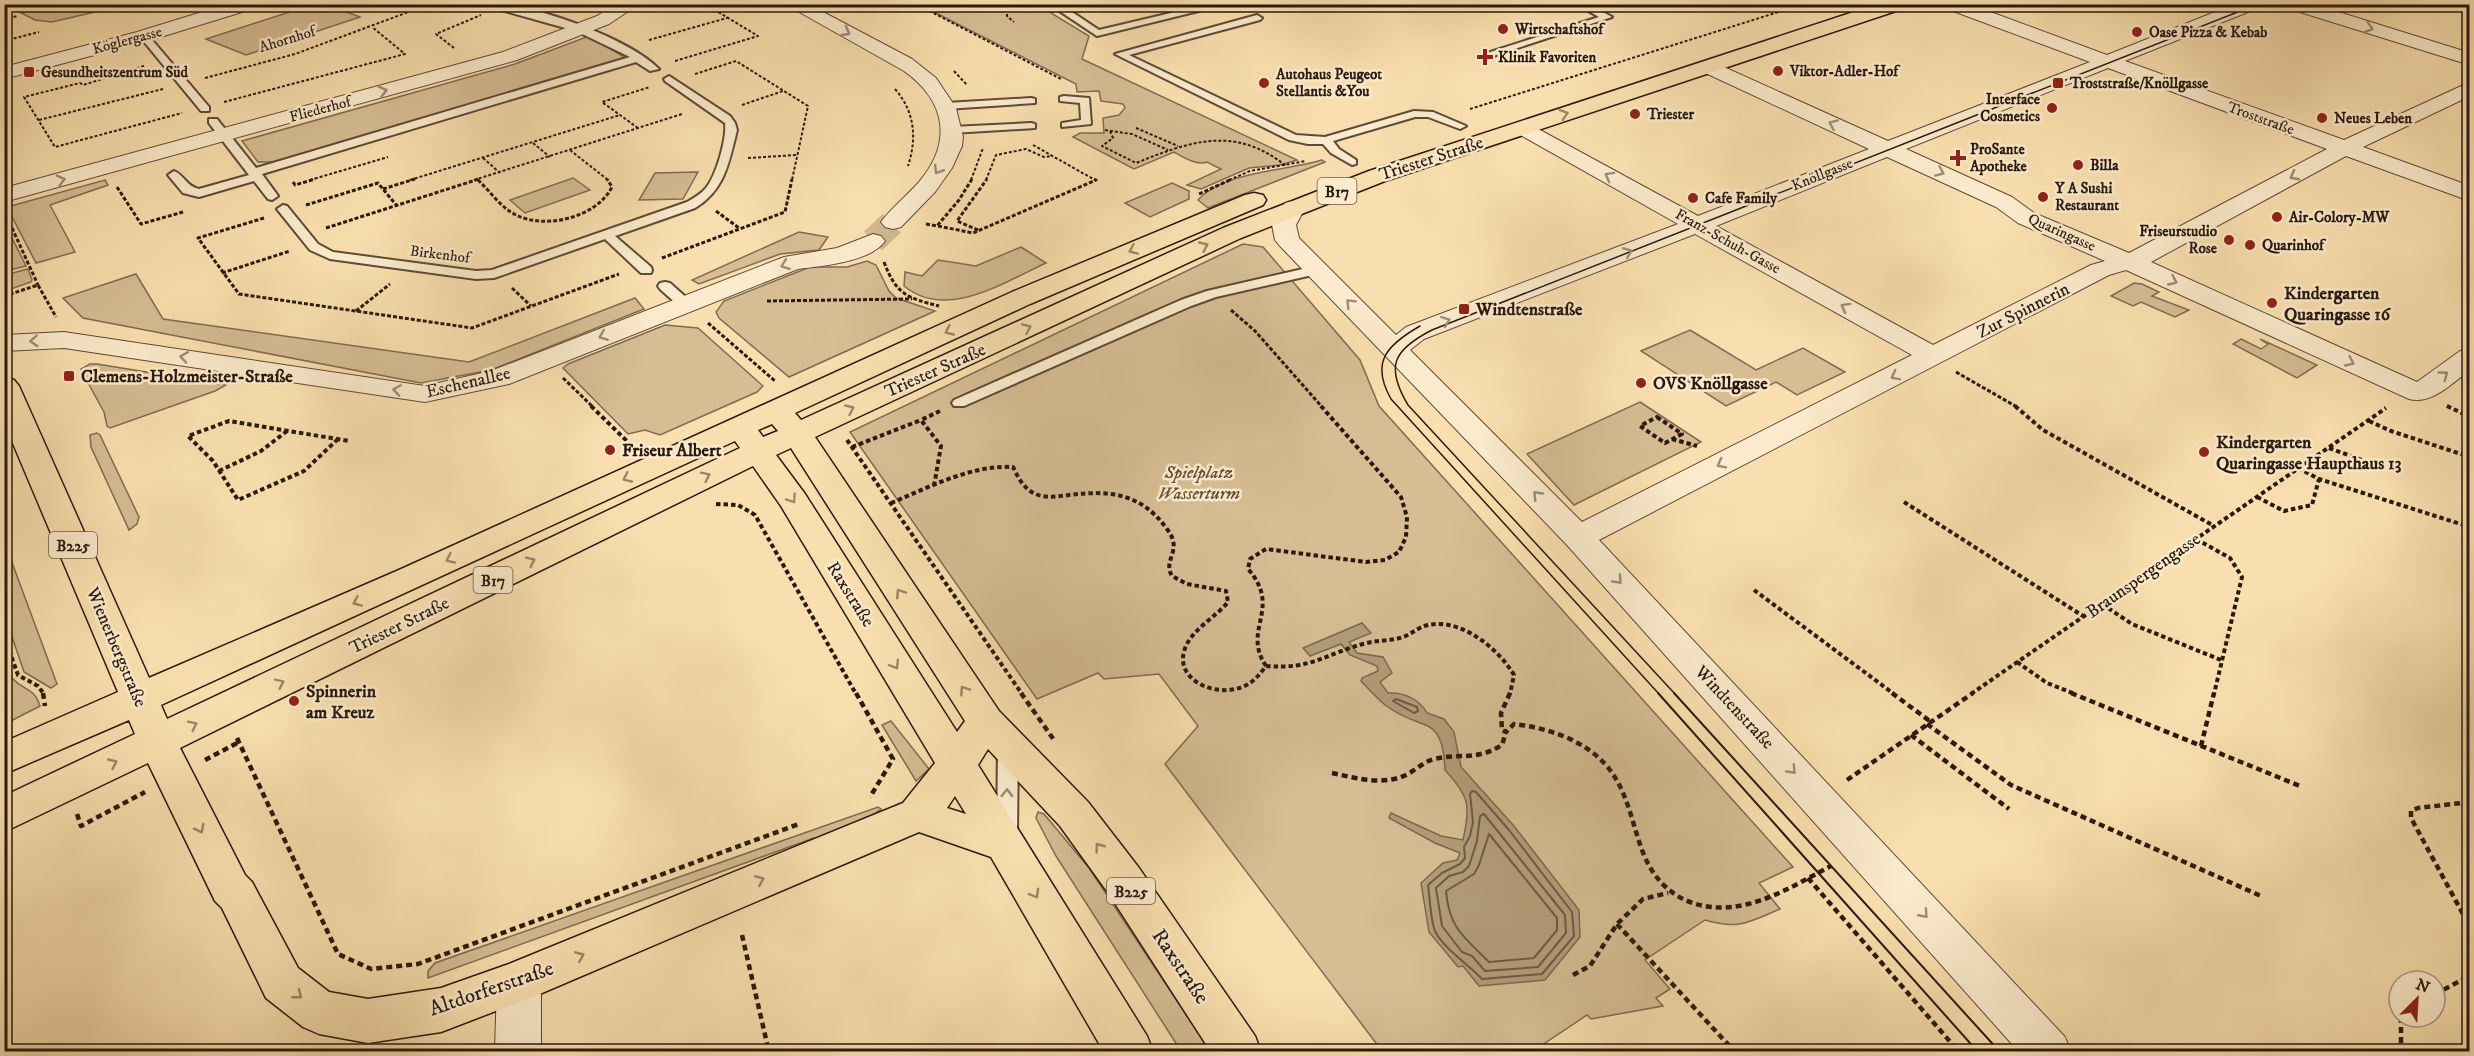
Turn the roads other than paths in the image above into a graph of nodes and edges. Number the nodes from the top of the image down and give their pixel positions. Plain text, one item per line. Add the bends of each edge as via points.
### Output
1 (249, 4) edge
2 (630, 4) edge
3 (794, 4) edge
4 (1053, 4) edge
5 (1163, 4) edge
6 (1223, 4) edge
7 (1580, 4) edge
8 (1843, 4) edge
9 (1898, 4) edge
10 (1951, 4) edge
11 (2252, 4) edge
12 (2293, 4) edge
13 (499, 7) road end
14 (1180, 15) junction
15 (1257, 18) dead end
16 (584, 28) junction
17 (144, 36) junction
18 (1483, 56) dead end
19 (638, 58) junction
20 (2469, 59) edge
21 (2106, 62) junction
22 (1708, 67) junction
23 (653, 68) road end
24 (4, 74) edge
25 (669, 79) dead end
26 (2469, 88) edge
27 (1069, 99) road end
28 (1031, 101) dead end
29 (946, 106) junction
30 (205, 109) dead end
31 (1066, 124) dead end
32 (1031, 126) dead end
33 (1442, 127) joint
34 (219, 128) junction
35 (1522, 128) junction
36 (952, 130) junction
37 (1326, 140) junction
38 (1886, 148) junction
39 (2345, 148) junction
40 (1374, 155) dead end
41 (1339, 161) joint
42 (257, 174) junction
43 (174, 175) dead end
44 (1285, 188) junction
45 (2469, 194) edge
46 (4, 195) edge
47 (272, 195) dead end
48 (283, 209) dead end
49 (893, 222) tunnel mouth
50 (1697, 224) junction
51 (607, 236) junction
52 (873, 241) tunnel mouth
53 (2128, 261) junction
54 (646, 270) dead end
55 (1316, 270) junction
56 (4, 343) edge
57 (1395, 349) junction
58 (2469, 357) edge
59 (1943, 363) junction
60 (960, 403) road end
61 (9, 407) edge
62 (784, 410) junction
63 (749, 439) junction
64 (1578, 537) junction
65 (140, 700) junction
66 (996, 732) junction
67 (158, 742) junction
68 (4, 759) edge
69 (957, 765) junction
70 (4, 815) edge
71 (916, 815) junction
72 (1006, 844) junction
73 (519, 981) junction
74 (518, 1052) edge
75 (1130, 1052) edge
76 (1238, 1052) edge
77 (2049, 1052) edge

1 - 17 street, Köglergasse
2 - 16 street, Fliederhof
3 -> 29 street via 923,76
4 - 14 lane via 1097,33
5 - 14 lane
6 - 14 lane
7 - 18 lane via 1608,17
8 - 33 main road, Triester Straße
9 - 22 main road, Triester Straße / B17
10 - 21 street, Troststraße
11 - 21 street, Knöllgasse
12 -> 20 street
13 - 16 lane
15 - 37 lane via 1120,54 1293,138
16 - 19 lane
34 -> 16 street, Fliederhof via 476,66
17 - 24 street, Köglergasse
17 - 30 lane
19 - 23 lane
19 - 42 lane
21 - 38 street, Knöllgasse
21 - 39 street, Troststraße
35 -> 22 main road, Triester Straße / B17
38 -> 22 street, Quaringasse
25 - 51 lane, Birkenhof via 730,123 714,188 691,205
26 - 39 street, Zur Spinnerin
27 - 31 lane via 1085,100 1087,122
28 - 29 lane
29 - 36 street
32 - 36 lane
33 - 37 lane via 1429,114 1414,114
34 - 42 lane
46 -> 34 street, Fliederhof
35 - 44 main road, Triester Straße / B17 via 1377,176
50 -> 35 street, Franz-Schuh-Gasse
36 -> 49 street via 951,145 939,170
37 - 41 lane
38 - 50 street, Knöllgasse
38 -> 53 street, Quaringasse via 2004,202 2026,218
39 - 45 street, Troststraße
39 -> 53 street, Zur Spinnerin via 2143,257
40 - 41 main road, Triester Straße / B17
42 - 43 lane via 199,193 187,190
42 - 47 lane
44 - 55 street, Windtenstraße via 1287,240
44 - 62 main road, Triester Straße / B17 via 1022,297
48 - 51 lane, Birkenhof via 308,240 337,257 476,275 494,274
57 -> 50 street, Knöllgasse via 1415,333
59 -> 50 street, Franz-Schuh-Gasse
51 - 54 lane
52 -> 56 street, Eschenallee via 842,255 793,261 725,288 675,295 498,378 425,394 64,340
53 -> 58 street, Quaringasse via 2419,393
53 - 59 street, Zur Spinnerin via 2100,270
57 -> 55 street, Windtenstraße
55 - 60 lane via 1186,303
64 -> 57 street, Windtenstraße
59 -> 64 street, Zur Spinnerin
61 - 65 main road, Wienerbergstraße / B225
62 - 63 main road, Triester Straße / B17
66 -> 62 main road, Raxstraße / B225
63 -> 65 main road, Triester Straße / B17
67 -> 63 main road, Triester Straße / B17
63 -> 69 main road, Raxstraße via 794,501
64 -> 77 street, Windtenstraße
65 - 67 main road, Wienerbergstraße / B225
65 - 68 main road, Triester Straße / B17
66 - 69 main road
72 -> 66 lane
76 -> 66 main road, Raxstraße / B225 via 1117,871 1074,814
70 -> 67 main road, Triester Straße / B17
67 -> 73 main road, Altdorferstraße via 282,983 319,1012 368,1021 441,1010
69 - 71 main road
69 - 72 main road, Raxstraße
71 - 72 main road
73 -> 71 main road, Altdorferstraße
72 -> 75 main road, Raxstraße
73 - 74 street

